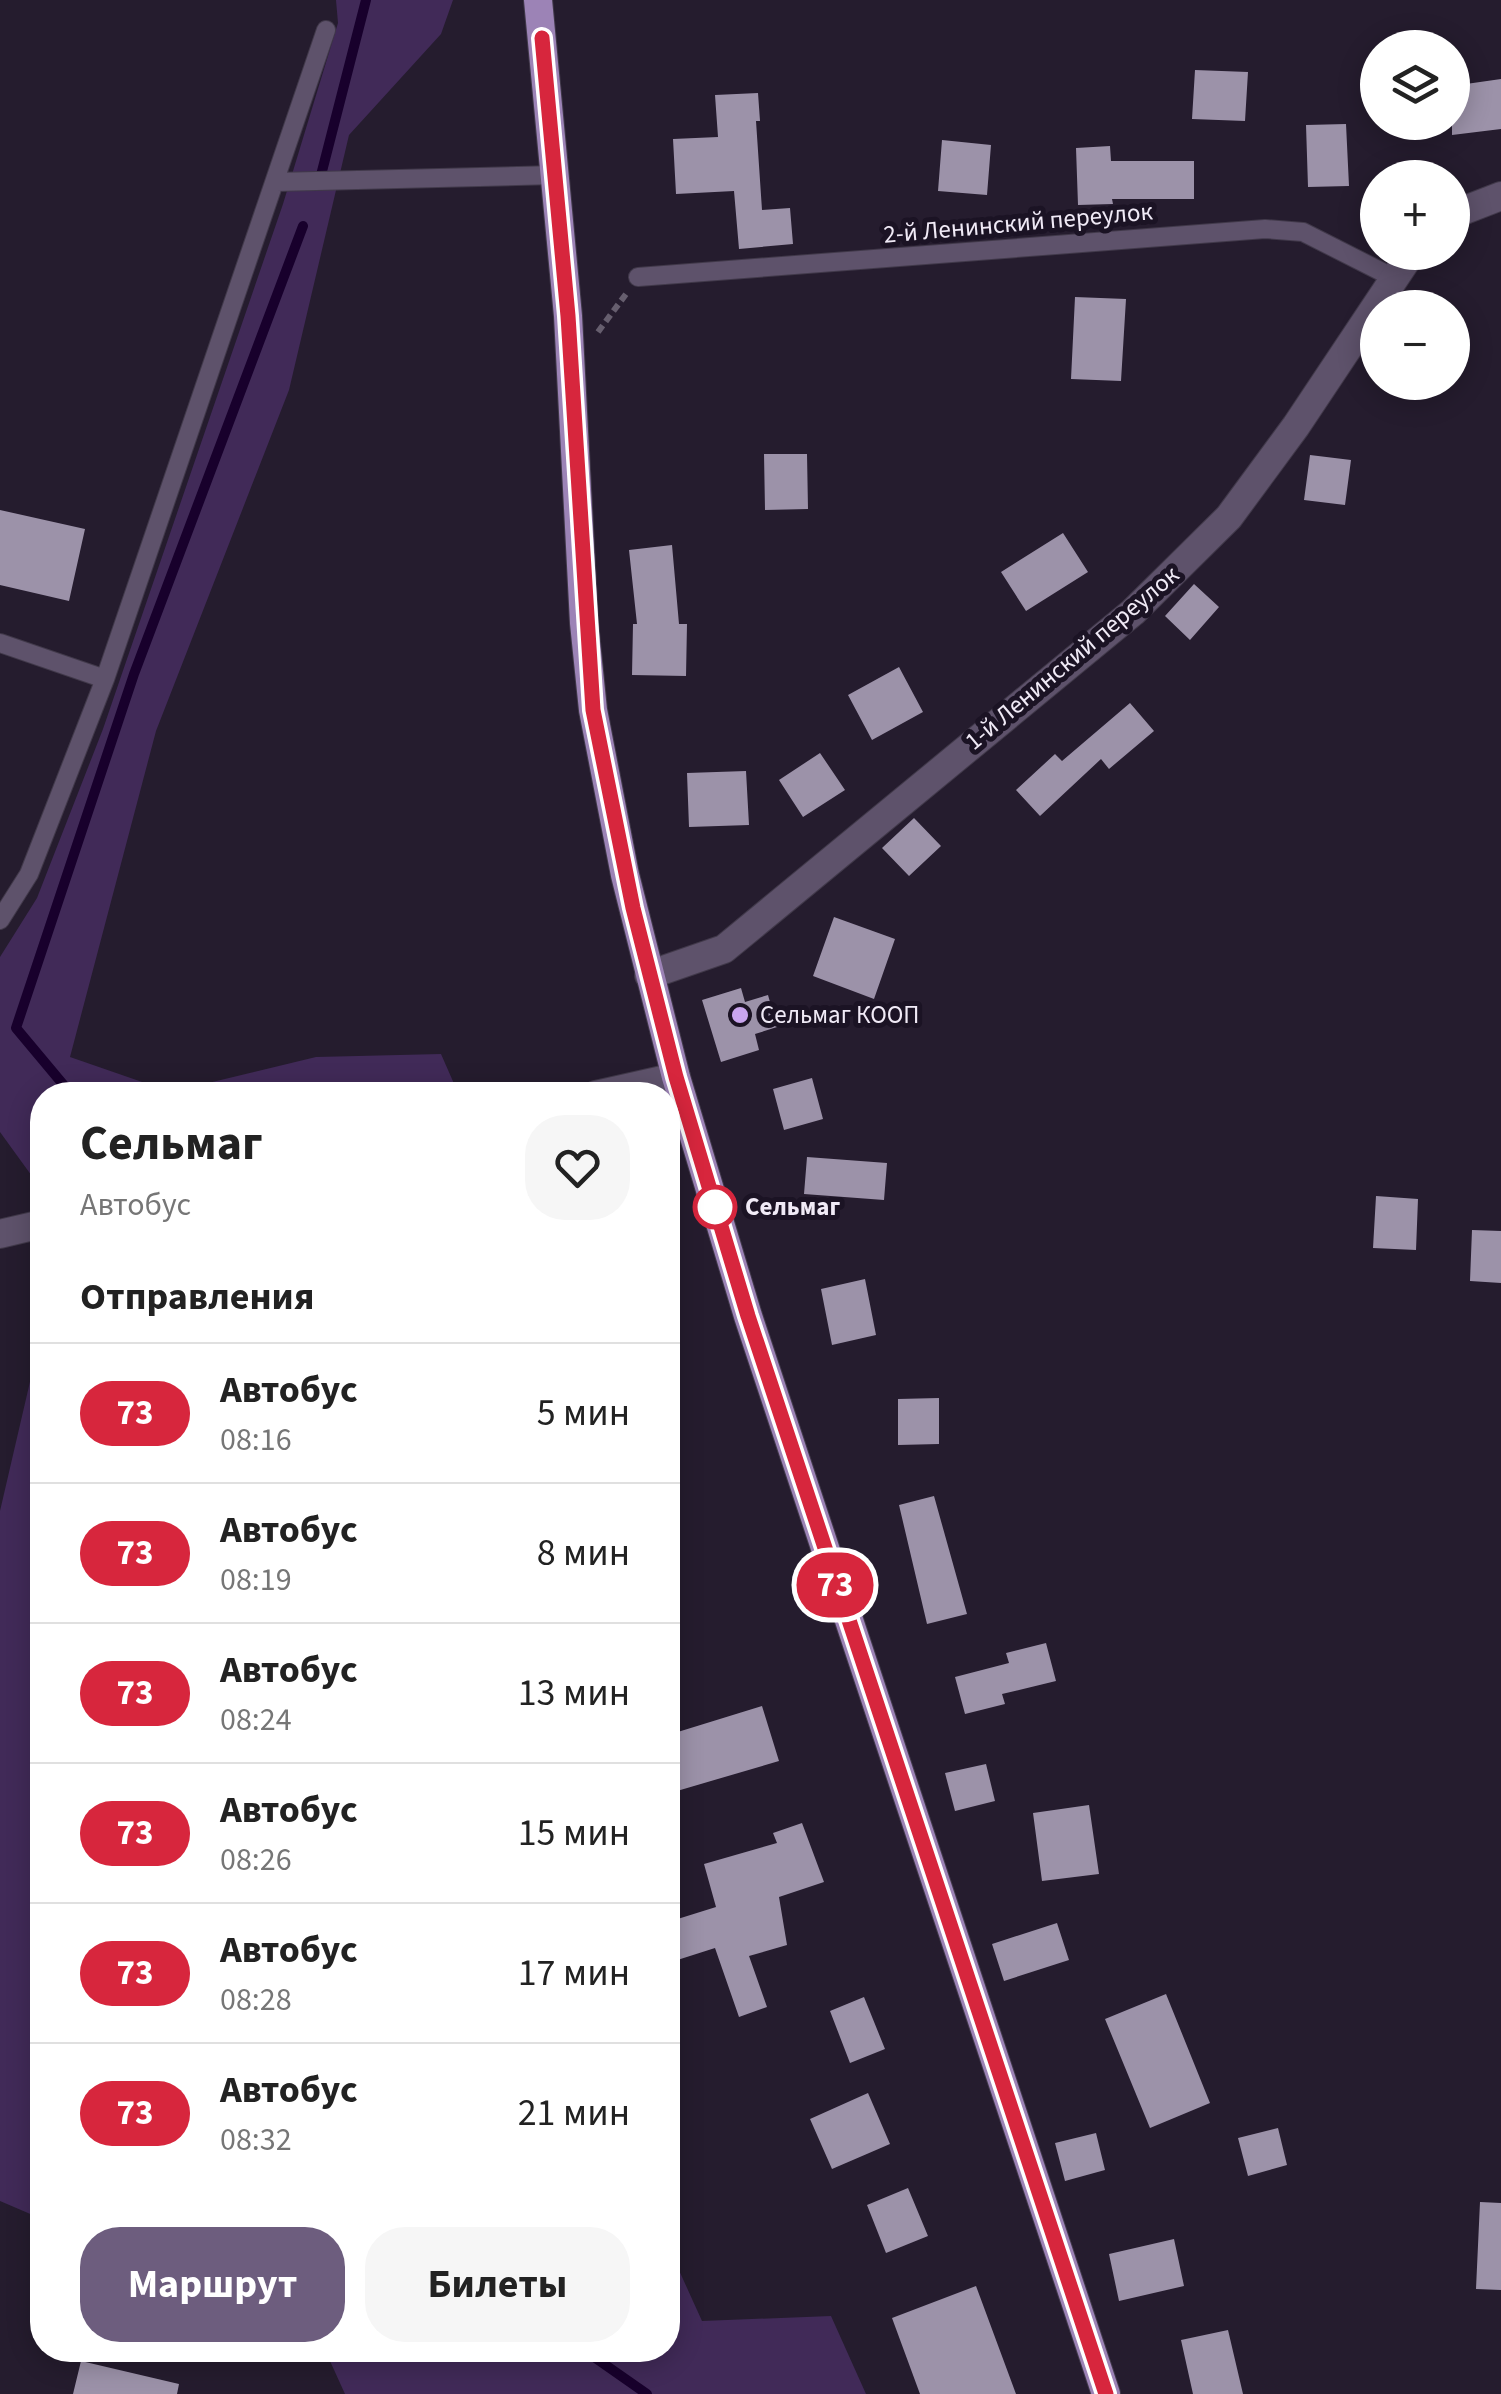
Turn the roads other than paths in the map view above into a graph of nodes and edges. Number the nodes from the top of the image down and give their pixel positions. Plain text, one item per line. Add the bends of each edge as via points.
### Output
1 (538, 0) edge
2 (326, 30) dead end
3 (556, 175) junction
4 (276, 182) junction
5 (1501, 196) edge
6 (1470, 208) edge
7 (1398, 270) edge
8 (638, 277) road end
9 (1392, 277) junction
10 (0, 643) edge
11 (105, 679) junction
12 (0, 920) edge
13 (649, 975) junction
14 (676, 1077) junction
15 (654, 1082) edge
16 (678, 1082) edge
17 (680, 1090) edge
18 (30, 1227) edge
19 (0, 1234) edge
20 (1106, 2394) edge

1 - 3 main road
2 - 4 lane
3 - 4 lane
3 - 13 main road via 593,710
4 - 11 lane
5 - 6 street
7 - 9 street, 1-й Ленинский переулок
8 - 9 lane, 2-й Ленинский переулок via 1265,229 1303,232
9 - 13 street, 1-й Ленинский переулок via 1229,517 1134,612 724,949
10 - 11 lane
11 - 12 lane via 29,874
13 - 14 main road
14 - 15 street
14 - 16 main road
17 - 20 main road via 821,1544
18 - 19 street

